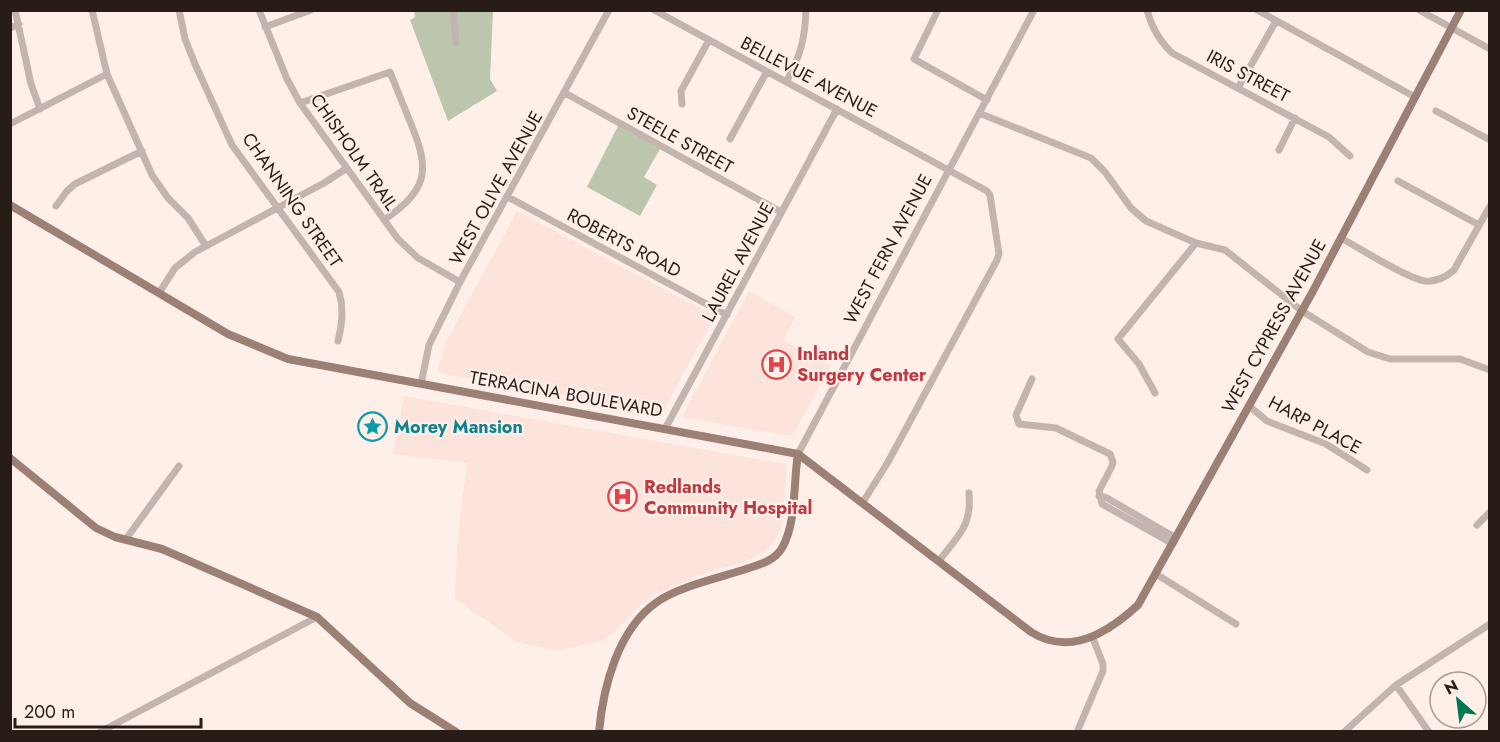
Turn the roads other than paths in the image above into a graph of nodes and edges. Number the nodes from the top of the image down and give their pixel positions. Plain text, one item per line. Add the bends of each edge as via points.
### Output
1 (15, 10) edge
2 (92, 10) edge
3 (179, 10) edge
4 (259, 10) edge
5 (310, 10) edge
6 (453, 10) edge
7 (609, 10) edge
8 (654, 10) edge
9 (806, 10) edge
10 (938, 10) edge
11 (1034, 10) edge
12 (1147, 10) edge
13 (1257, 10) edge
14 (1419, 10) edge
15 (1461, 10) edge
16 (1276, 21) junction
17 (19, 24) junction
18 (265, 27) junction
19 (10, 28) edge
20 (1451, 29) junction
21 (709, 40) junction
22 (456, 42) dead end
23 (1490, 49) edge
24 (766, 73) junction
25 (107, 74) junction
26 (786, 82) junction
27 (1239, 88) junction
28 (565, 93) junction
29 (1415, 96) junction
30 (987, 100) junction
31 (300, 103) junction
32 (682, 104) dead end
33 (40, 109) junction
34 (837, 109) junction
35 (1436, 111) dead end
36 (979, 113) junction
37 (1295, 118) junction
38 (10, 124) edge
39 (730, 139) dead end
40 (1490, 140) edge
41 (1280, 150) dead end
42 (142, 151) junction
43 (1350, 156) dead end
44 (347, 168) junction
45 (949, 171) junction
46 (1398, 181) dead end
47 (508, 198) junction
48 (10, 205) edge
49 (56, 206) dead end
50 (1490, 206) edge
51 (279, 207) junction
52 (781, 212) junction
53 (384, 220) junction
54 (1479, 225) junction
55 (1341, 238) junction
56 (1196, 243) junction
57 (206, 246) junction
58 (460, 282) junction
59 (159, 293) junction
60 (1302, 310) junction
61 (727, 315) junction
62 (338, 341) dead end
63 (1490, 370) edge
64 (1032, 379) dead end
65 (421, 384) junction
66 (1155, 393) dead end
67 (1249, 406) junction
68 (665, 429) junction
69 (798, 454) junction
70 (10, 458) edge
71 (179, 466) dead end
72 (1367, 470) dead end
73 (969, 493) dead end
74 (863, 502) junction
75 (1490, 512) edge
76 (1477, 525) dead end
77 (126, 539) junction
78 (1175, 541) junction
79 (939, 561) junction
80 (1156, 574) junction
81 (317, 617) junction
82 (1236, 624) dead end
83 (1488, 629) edge
84 (1092, 636) junction
85 (1396, 685) junction
86 (100, 732) edge
87 (456, 732) edge
88 (599, 732) edge
89 (1077, 732) edge
90 (1344, 732) edge
91 (1429, 732) edge

1 - 17 street
2 - 25 street
3 - 51 street, CHANNING STREET via 185,39 232,145
4 - 18 street, CHISHOLM TRAIL
5 - 18 street
6 - 22 street
7 - 28 street, WEST OLIVE AVENUE
8 - 21 street, BELLEVUE AVENUE
9 - 26 street via 801,52
10 - 30 street via 914,59
11 - 30 street, WEST FERN AVENUE
12 - 27 street, IRIS STREET via 1158,39 1172,53
13 - 16 street
14 - 20 street
15 - 20 main road, WEST CYPRESS AVENUE
16 - 27 street
16 - 29 street
17 - 19 street
17 - 33 street
18 - 31 street, CHISHOLM TRAIL
20 - 23 street
20 - 29 main road, WEST CYPRESS AVENUE
21 - 24 street, BELLEVUE AVENUE
21 - 32 street via 681,91
24 - 26 street, BELLEVUE AVENUE
24 - 39 street
25 - 33 street
25 - 42 street
26 - 34 street, BELLEVUE AVENUE
27 - 37 street, IRIS STREET
28 - 47 street, WEST OLIVE AVENUE
28 - 52 street, STEELE STREET
29 - 55 main road, WEST CYPRESS AVENUE
30 - 36 street, WEST FERN AVENUE
31 - 44 street, CHISHOLM TRAIL
31 - 53 street via 390,72 424,161 419,185 400,209
33 - 38 street
34 - 45 street, BELLEVUE AVENUE
34 - 52 street, LAUREL AVENUE
35 - 40 street
36 - 45 street, WEST FERN AVENUE
36 - 56 street via 1091,159 1106,172 1138,216
37 - 41 street
37 - 43 street, IRIS STREET via 1329,137
42 - 49 street via 75,184
42 - 57 street via 158,186 188,218
44 - 51 street
44 - 53 street, CHISHOLM TRAIL
45 - 69 street, WEST FERN AVENUE
45 - 74 street, BELLEVUE AVENUE via 990,195 999,254
46 - 54 street
47 - 58 street, WEST OLIVE AVENUE
47 - 61 street, ROBERTS ROAD
48 - 59 main road, TERRACINA BOULEVARD
50 - 54 street
51 - 57 street
51 - 62 street, CHANNING STREET via 339,292 343,305
52 - 61 street, LAUREL AVENUE
53 - 58 street, CHISHOLM TRAIL via 418,258
54 - 55 street via 1454,270 1432,281 1416,279
55 - 60 main road, WEST CYPRESS AVENUE
56 - 60 street via 1225,250
56 - 66 street via 1118,339 1139,364
57 - 59 street via 182,261
58 - 65 street, WEST OLIVE AVENUE via 429,345
59 - 65 main road, TERRACINA BOULEVARD via 228,334 288,359
60 - 63 street via 1354,344 1386,358 1460,359
60 - 67 main road, WEST CYPRESS AVENUE
61 - 68 street, LAUREL AVENUE
64 - 78 street via 1017,411 1019,424 1056,428 1110,454 1113,462 1099,496
65 - 68 main road, TERRACINA BOULEVARD
67 - 72 street, HARP PLACE via 1268,421 1326,444
67 - 78 main road, WEST CYPRESS AVENUE
68 - 69 main road, TERRACINA BOULEVARD
69 - 74 main road, TERRACINA BOULEVARD
69 - 88 main road, WEST FERN AVENUE via 790,525 783,548 762,563 669,596 648,609 626,639 612,668 605,687
70 - 77 main road via 96,528
71 - 77 street
73 - 79 street via 966,524
74 - 79 main road, TERRACINA BOULEVARD
75 - 76 street
77 - 81 main road via 162,549
78 - 80 main road, WEST CYPRESS AVENUE
79 - 84 main road, TERRACINA BOULEVARD via 1040,638 1059,644
80 - 82 street
80 - 84 main road, WEST CYPRESS AVENUE via 1138,605 1120,622
81 - 86 street
81 - 87 main road via 410,703
83 - 85 street
84 - 89 street via 1103,671
85 - 90 street
85 - 91 street

